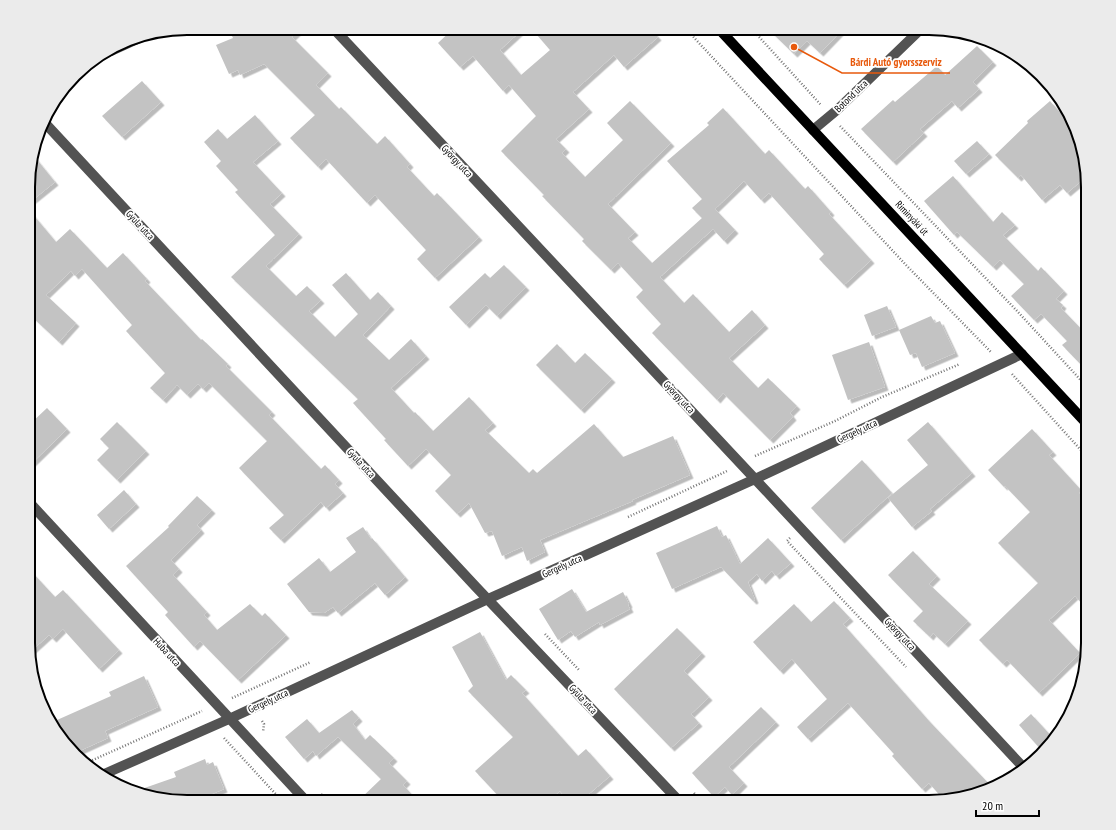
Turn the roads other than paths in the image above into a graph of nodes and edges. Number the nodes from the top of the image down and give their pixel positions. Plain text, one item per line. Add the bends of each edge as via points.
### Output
1 (340, 35) edge
2 (725, 35) edge
3 (915, 35) edge
4 (48, 126) edge
5 (813, 130) junction
6 (1022, 354) junction
7 (1081, 417) edge
8 (755, 479) junction
9 (35, 509) edge
10 (488, 599) junction
11 (229, 719) junction
12 (1021, 765) edge
13 (108, 773) edge
14 (300, 795) edge
15 (673, 795) edge

1 - 8 street, György utca
2 - 5 main road, Riminyáki út
3 - 5 street, Botond utca
4 - 10 street, Gyula utca
5 - 6 main road, Riminyáki út
6 - 7 main road, Riminyáki út
6 - 8 street, Gergely utca
8 - 10 street, Gergely utca
8 - 12 street, György utca
9 - 11 street, Huba utca
10 - 11 street, Gergely utca
10 - 15 street, Gyula utca
11 - 13 street, Gergely utca
11 - 14 street, Huba utca

